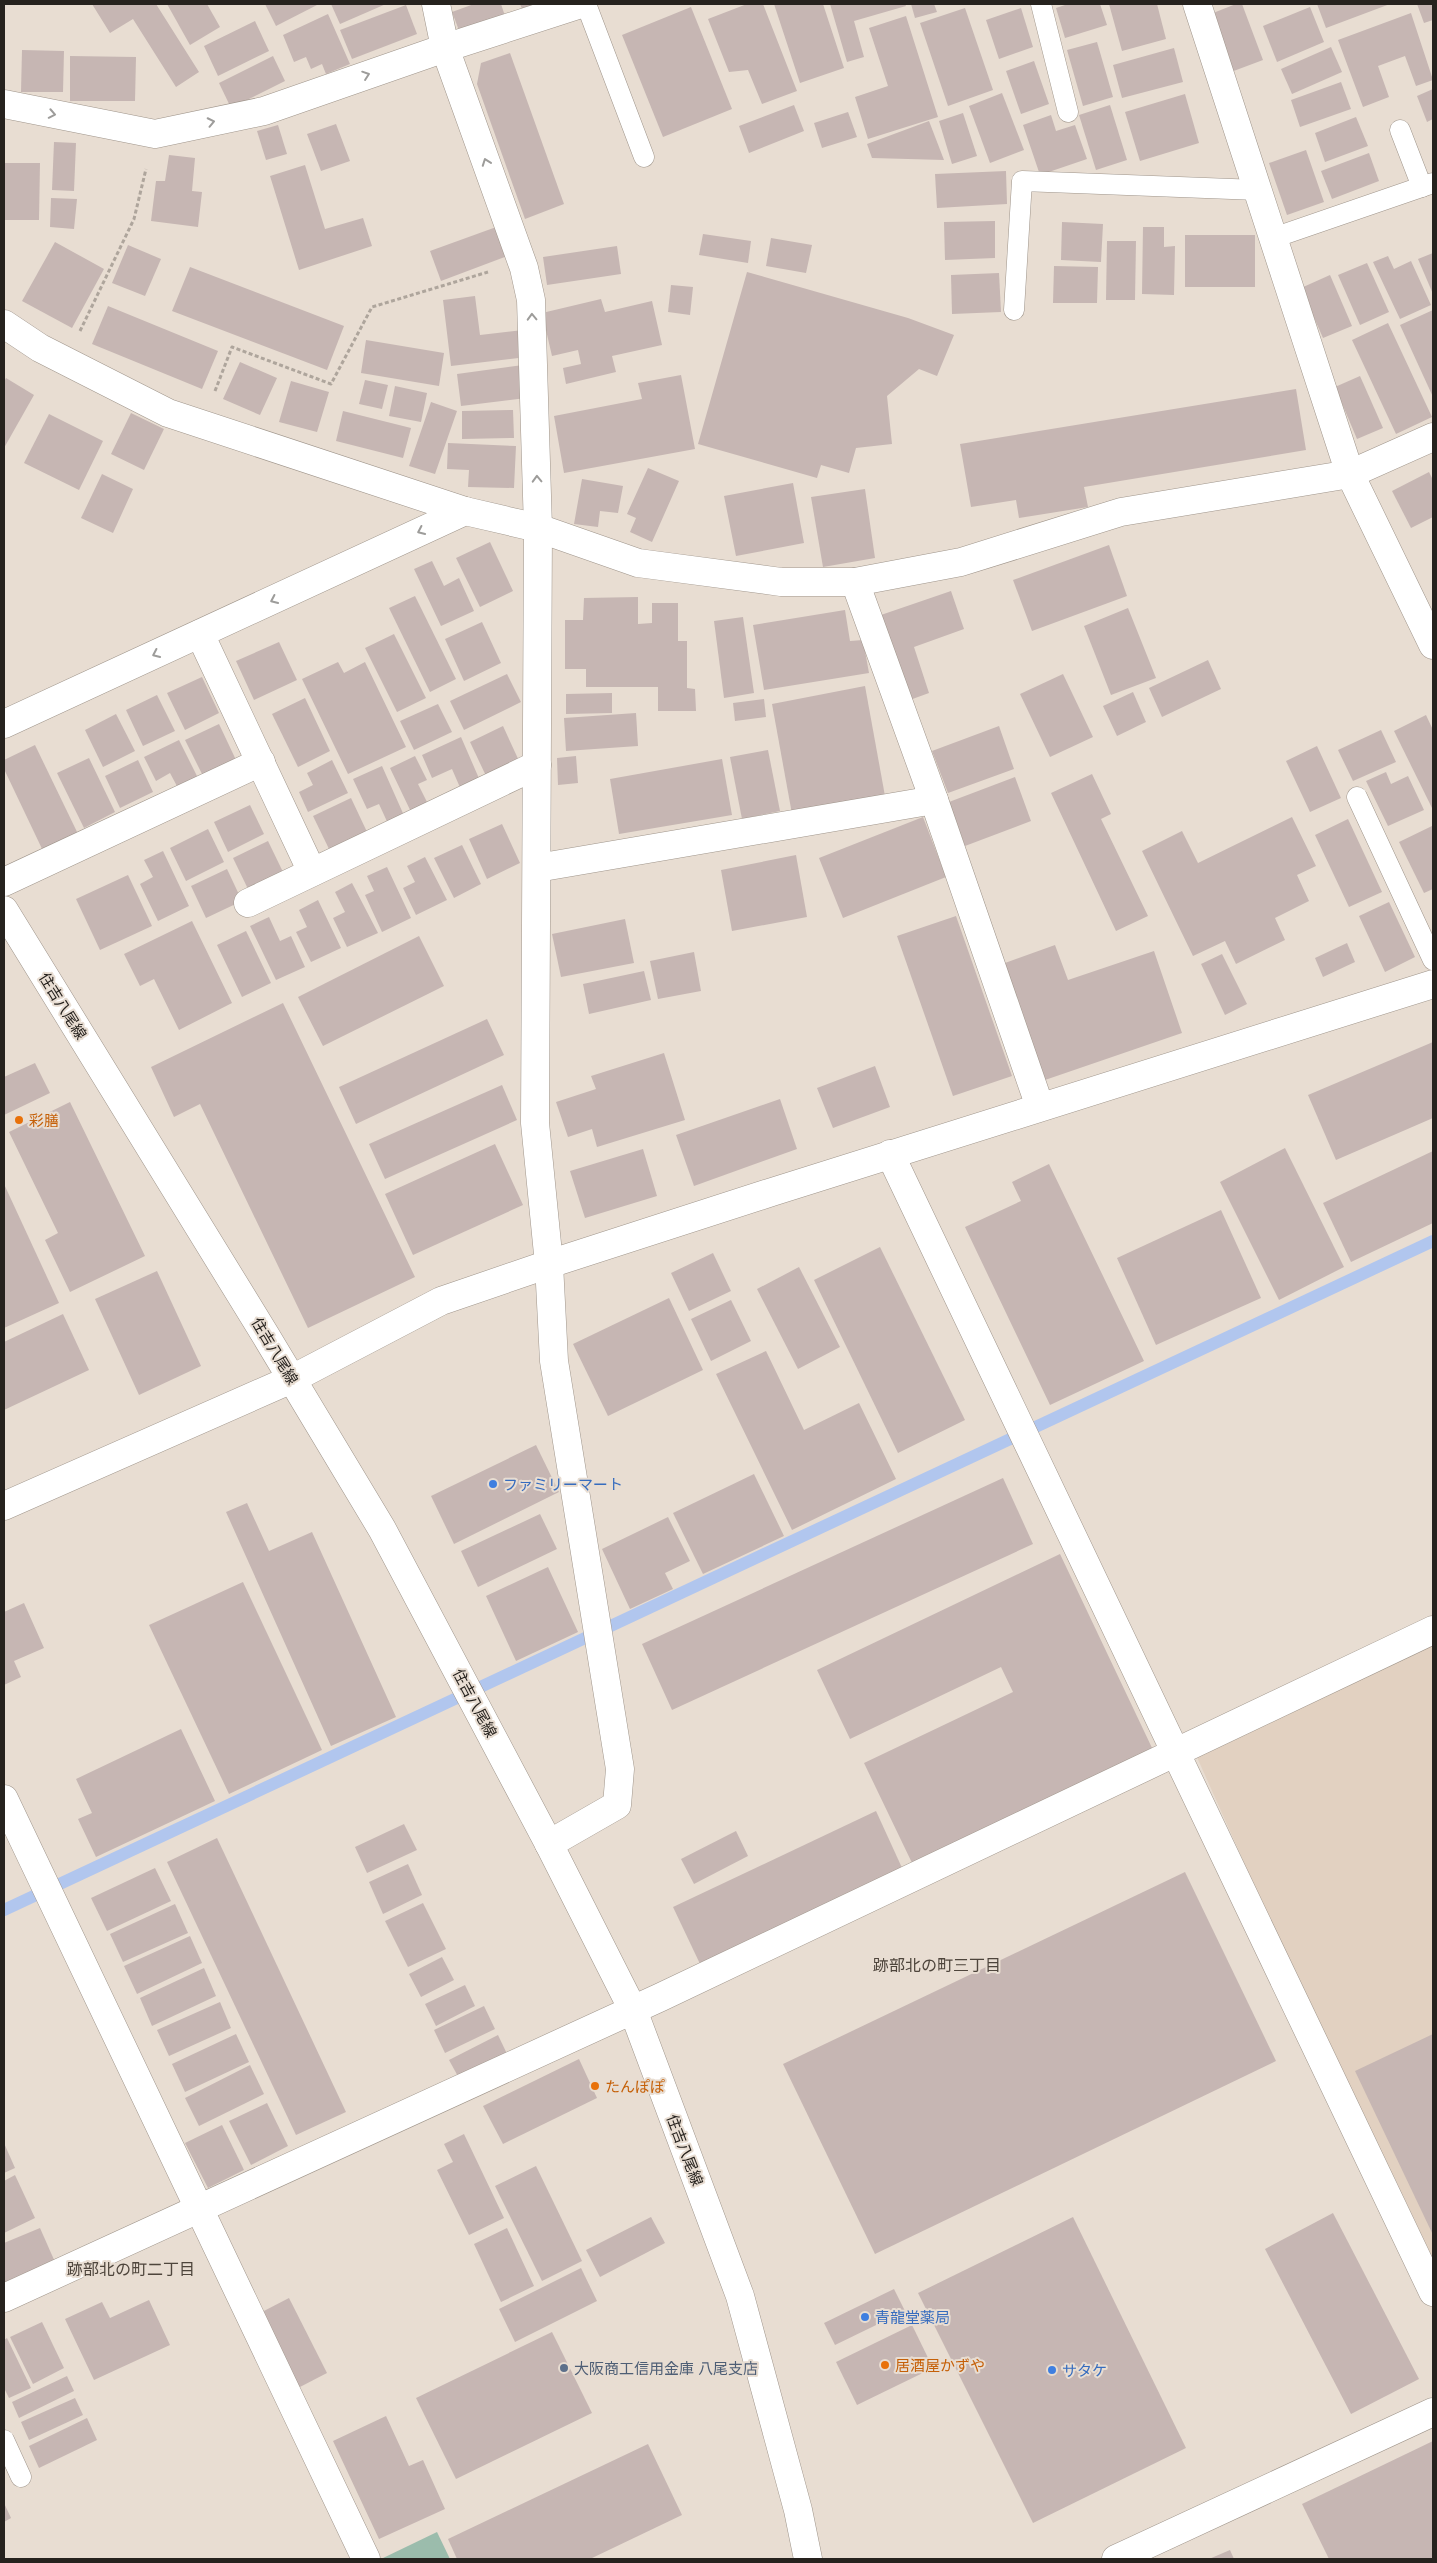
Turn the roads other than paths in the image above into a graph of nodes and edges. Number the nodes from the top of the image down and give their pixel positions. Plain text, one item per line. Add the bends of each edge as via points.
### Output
1 (436, 4) edge
2 (581, 4) edge
3 (586, 4) edge
4 (1041, 4) edge
5 (1197, 4) edge
6 (445, 48) junction
7 (4, 104) edge
8 (1068, 112) dead end
9 (1400, 130) dead end
10 (644, 157) dead end
11 (1428, 185) edge
12 (1258, 190) junction
13 (1273, 238) junction
14 (1014, 310) dead end
15 (4, 324) edge
16 (1433, 437) edge
17 (1350, 474) junction
18 (465, 511) junction
19 (538, 528) junction
20 (855, 582) junction
21 (200, 634) junction
22 (1433, 645) edge
23 (4, 724) edge
24 (261, 762) junction
25 (537, 765) junction
26 (1357, 797) dead end
27 (934, 800) junction
28 (537, 868) junction
29 (312, 872) junction
30 (4, 882) edge
31 (248, 903) dead end
32 (4, 910) edge
33 (1433, 960) edge
34 (1433, 984) edge
35 (1040, 1107) junction
36 (890, 1154) junction
37 (549, 1264) junction
38 (292, 1379) junction
39 (4, 1506) edge
40 (1433, 1630) edge
41 (1176, 1753) junction
42 (4, 1799) edge
43 (549, 1844) junction
44 (633, 2010) junction
45 (199, 2210) junction
46 (1433, 2292) edge
47 (4, 2298) edge
48 (1433, 2412) edge
49 (4, 2440) edge
50 (21, 2477) dead end
51 (366, 2559) edge
52 (808, 2559) edge
53 (1116, 2559) edge

1 - 6 street
2 - 6 street
3 - 10 lane
4 - 8 lane
5 - 12 street
7 -> 6 street via 155,134 264,111
19 -> 6 street via 531,300 522,262
9 - 11 lane
11 - 13 lane
12 - 13 street
12 - 14 lane via 1022,181
13 - 17 street
15 - 18 street via 40,348 168,413
16 - 17 street
17 - 20 street via 1121,512 962,562
17 - 22 street
18 - 19 street
18 -> 21 street
19 - 20 street via 638,563 781,582
19 - 25 street
20 - 27 street
21 -> 23 street
21 - 24 street
24 - 29 street
24 - 30 street
25 - 28 street
25 - 29 street
26 - 33 lane
27 - 28 street
27 - 35 street
28 - 37 street via 535,1123
29 - 31 street
32 - 38 street, 住吉八尾線
34 - 35 street
35 - 36 street
36 - 37 street
36 - 41 street
37 - 38 street via 441,1302
37 - 43 street via 554,1361 620,1769 617,1805
38 - 39 street
38 - 43 street, 住吉八尾線 via 382,1529
40 - 41 street
41 - 44 street
41 - 46 street
42 - 45 street
43 - 44 street, 住吉八尾線
44 - 45 street
44 - 52 street, 住吉八尾線 via 740,2296 798,2510
45 - 47 street
45 - 51 street
48 - 53 street
49 - 50 lane

